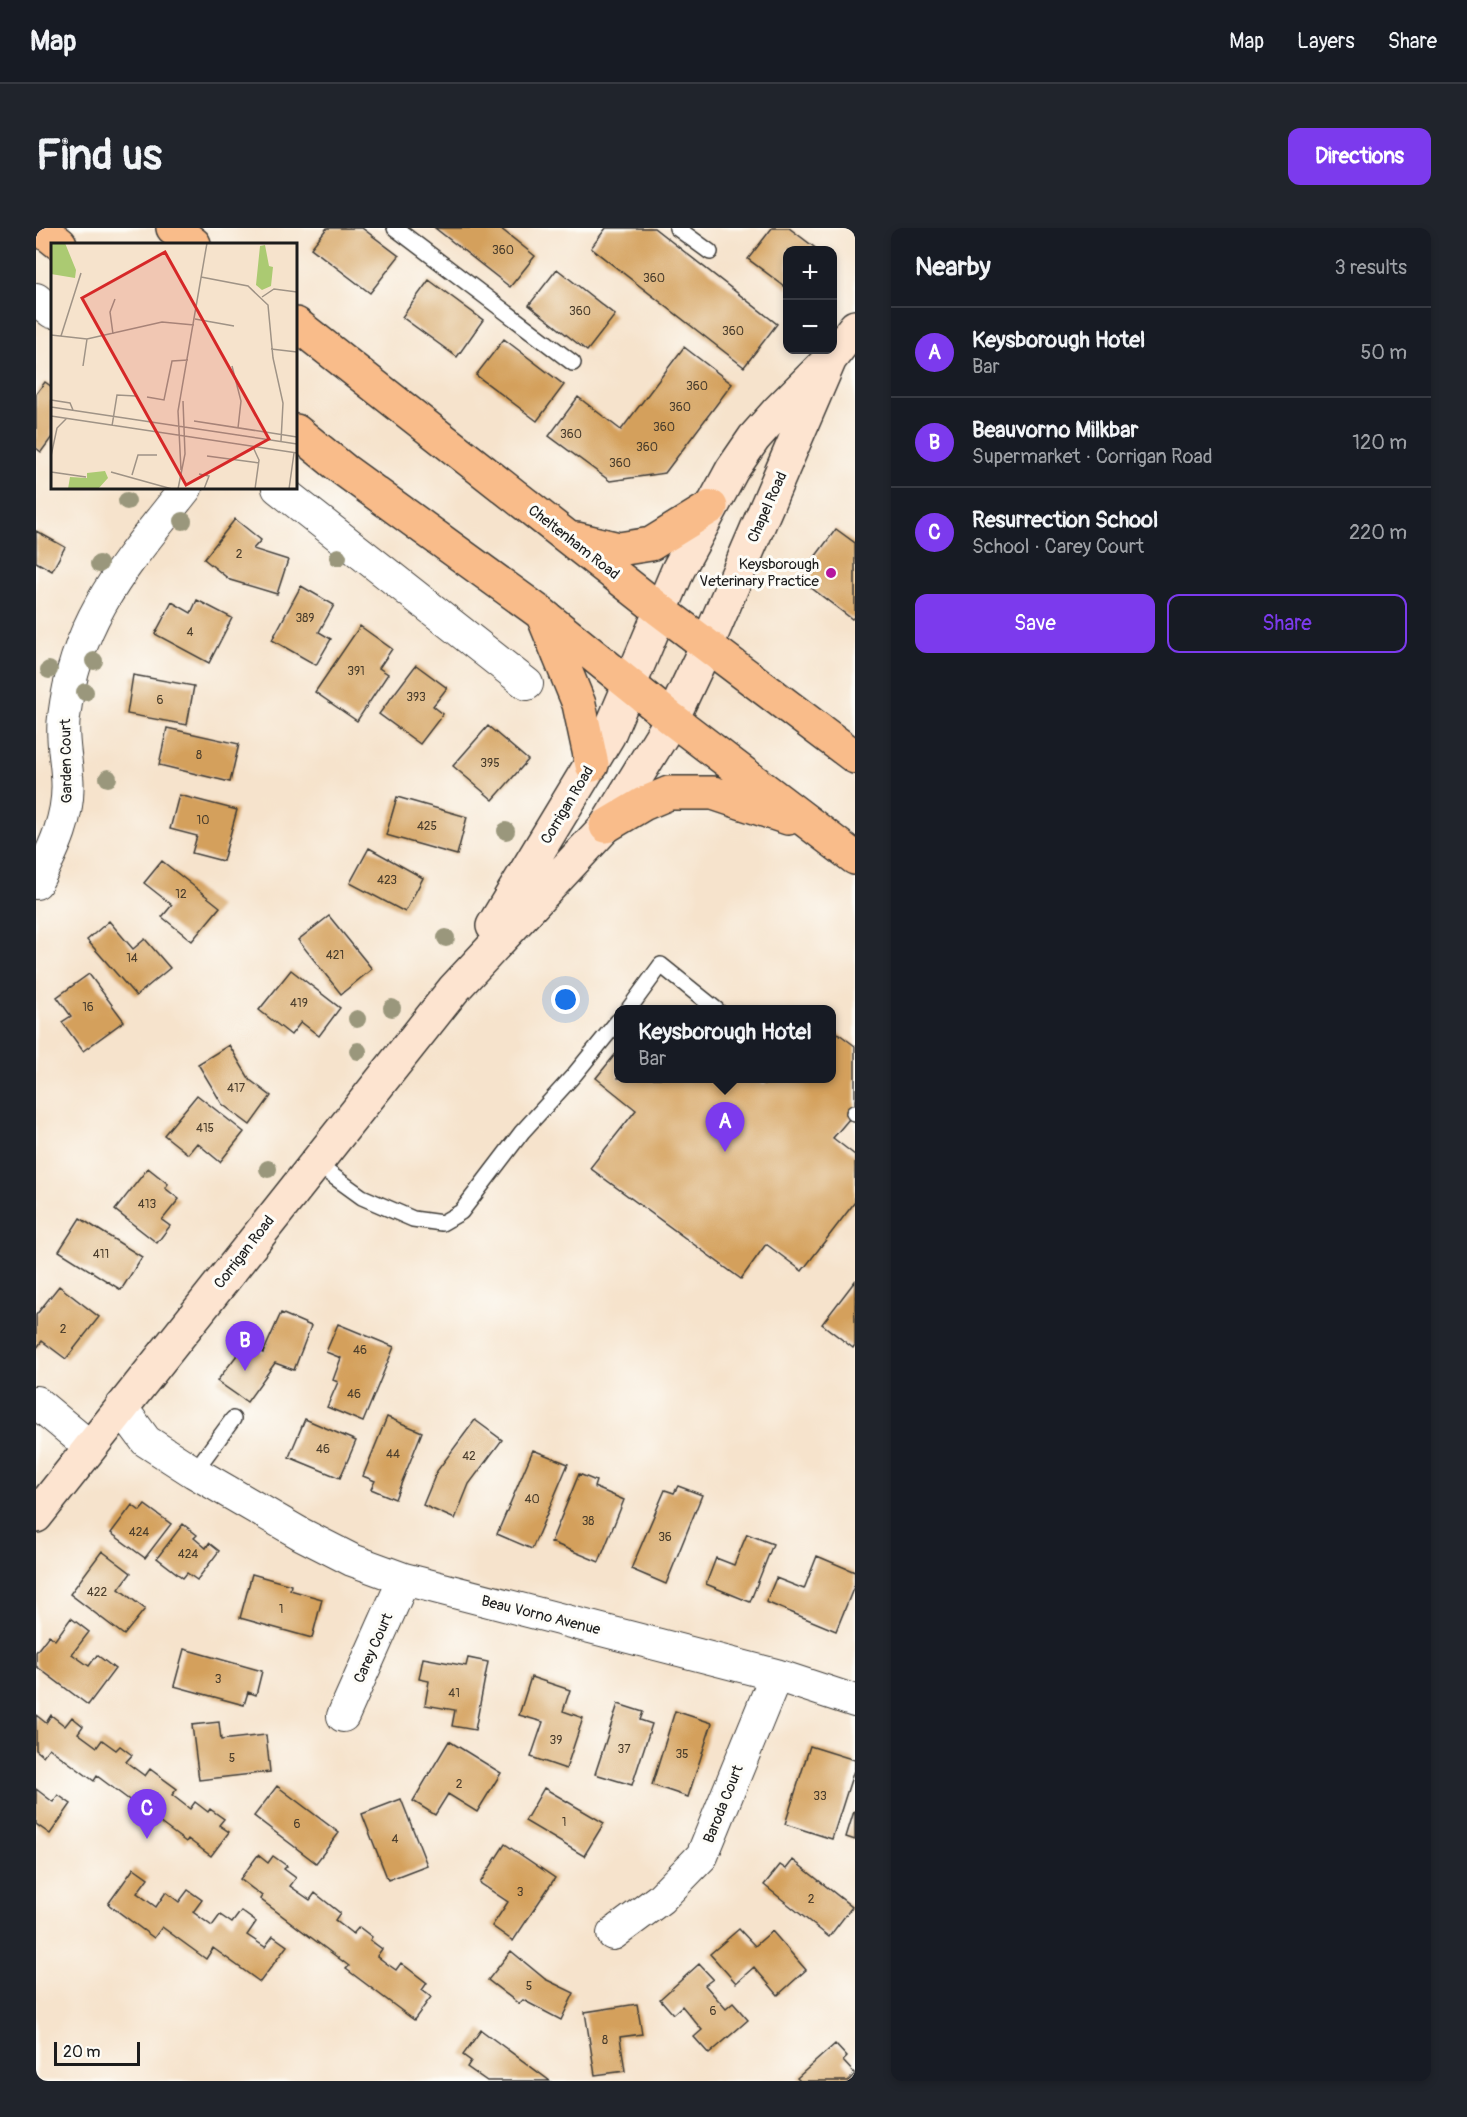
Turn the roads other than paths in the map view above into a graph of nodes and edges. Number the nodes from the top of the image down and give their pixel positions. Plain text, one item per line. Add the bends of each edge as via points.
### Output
1 (40, 228) edge
2 (394, 228) edge
3 (677, 228) edge
4 (59, 243) edge
5 (710, 252) dead end
6 (36, 299) edge
7 (51, 311) edge
8 (297, 325) edge
9 (855, 327) edge
10 (830, 359) junction
11 (573, 363) dead end
12 (297, 432) edge
13 (185, 489) edge
14 (279, 489) edge
15 (711, 507) junction
16 (570, 538) junction
17 (660, 610) junction
18 (542, 614) junction
19 (707, 645) junction
20 (527, 684) dead end
21 (630, 684) junction
22 (672, 719) junction
23 (855, 757) edge
24 (592, 765) junction
25 (606, 826) junction
26 (813, 826) junction
27 (855, 858) edge
28 (36, 883) edge
29 (454, 989) junction
30 (632, 1005) edge
31 (711, 1005) edge
32 (614, 1027) edge
33 (315, 1163) junction
34 (36, 1402) edge
35 (121, 1407) junction
36 (233, 1419) dead end
37 (90, 1447) junction
38 (199, 1466) junction
39 (36, 1516) edge
40 (404, 1579) junction
41 (776, 1675) junction
42 (855, 1701) edge
43 (343, 1716) dead end
44 (613, 1934) dead end

1 - 4 main road
2 - 11 lane
3 - 5 lane
6 - 7 street
8 - 16 main road, Cheltenham Road
9 - 10 main road, Chapel Road
10 - 15 main road, Chapel Road via 754,438
10 - 19 main road, Chapel Road
12 - 18 main road
13 - 28 street, Garden Court via 115,578 85,633 64,718 66,811 57,844
14 - 20 street
15 - 16 main road via 651,544 619,549
15 - 17 main road, Chapel Road
16 - 17 main road, Cheltenham Road
17 - 19 main road, Cheltenham Road
17 - 21 main road, Corrigan Road
18 - 21 main road
18 - 24 main road via 579,704
19 - 22 main road, Chapel Road
19 - 23 main road, Cheltenham Road
21 - 22 main road
21 - 24 main road, Corrigan Road
22 - 25 main road, Corrigan Road
22 - 26 main road
24 - 29 main road, Corrigan Road
25 - 26 main road via 669,793 713,794
25 - 29 main road, Corrigan Road
26 - 27 main road
29 - 33 main road, Corrigan Road
30 - 31 lane via 661,965
32 - 33 lane via 522,1132 461,1212 442,1223 412,1219 362,1197
33 - 35 main road, Corrigan Road
34 - 37 street
35 - 37 main road, Corrigan Road
35 - 38 street, Beau Vorno Avenue via 146,1441
36 - 38 lane
37 - 39 main road, Corrigan Road
38 - 40 street, Beau Vorno Avenue via 301,1534 352,1560
40 - 41 street, Beau Vorno Avenue
40 - 43 street, Carey Court
41 - 42 street, Beau Vorno Avenue
41 - 44 street, Baroda Court via 702,1857 660,1899

